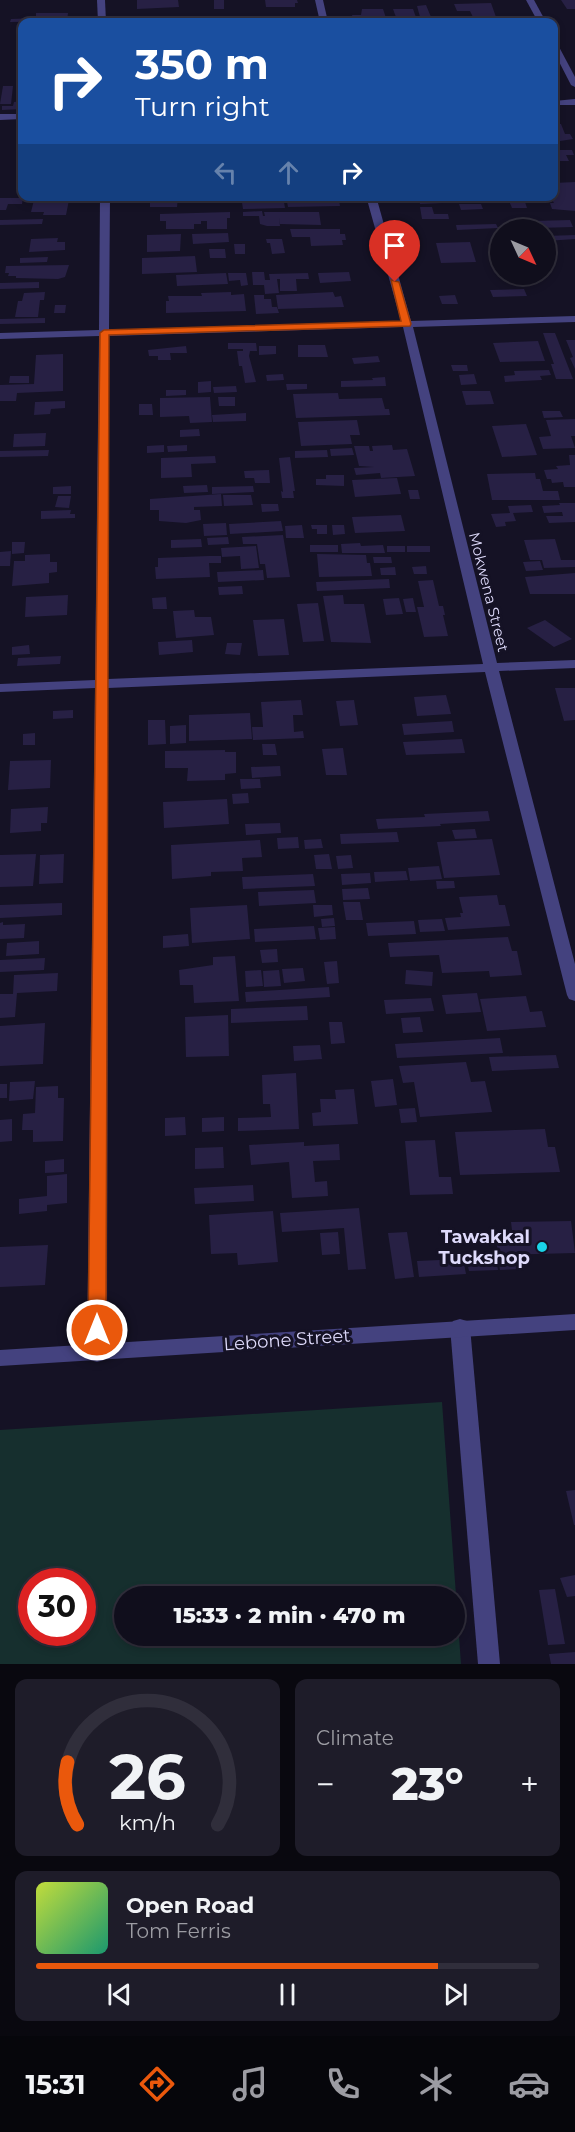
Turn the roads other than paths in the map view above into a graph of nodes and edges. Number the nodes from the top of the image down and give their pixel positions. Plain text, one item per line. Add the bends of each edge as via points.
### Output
1 (101, 0) edge
2 (319, 0) edge
3 (530, 0) edge
4 (102, 18) edge
5 (323, 18) edge
6 (540, 18) edge
7 (558, 53) edge
8 (575, 85) edge
9 (558, 102) edge
10 (575, 102) edge
11 (0, 117) edge
12 (18, 117) edge
13 (105, 201) edge
14 (372, 201) edge
15 (575, 319) edge
16 (407, 324) junction
17 (104, 333) junction
18 (0, 336) edge
19 (575, 664) edge
20 (491, 668) junction
21 (102, 685) junction
22 (0, 688) edge
23 (575, 994) edge
24 (575, 1322) edge
25 (460, 1327) junction
26 (97, 1354) junction
27 (0, 1358) edge
28 (489, 1664) edge

1 - 4 street
2 - 5 street
3 - 6 street
7 - 8 street
9 - 10 street
11 - 12 street
13 - 17 street
14 - 16 street, Mokwena Street
15 - 16 street
16 - 17 street
16 - 20 street, Mokwena Street
17 - 18 street
17 - 21 street
19 - 20 street
20 - 21 street
20 - 23 street, Mokwena Street
21 - 22 street
21 - 26 street
24 - 25 street, Lebone Street
25 - 26 street, Lebone Street
25 - 28 street
26 - 27 street, Lebone Street

